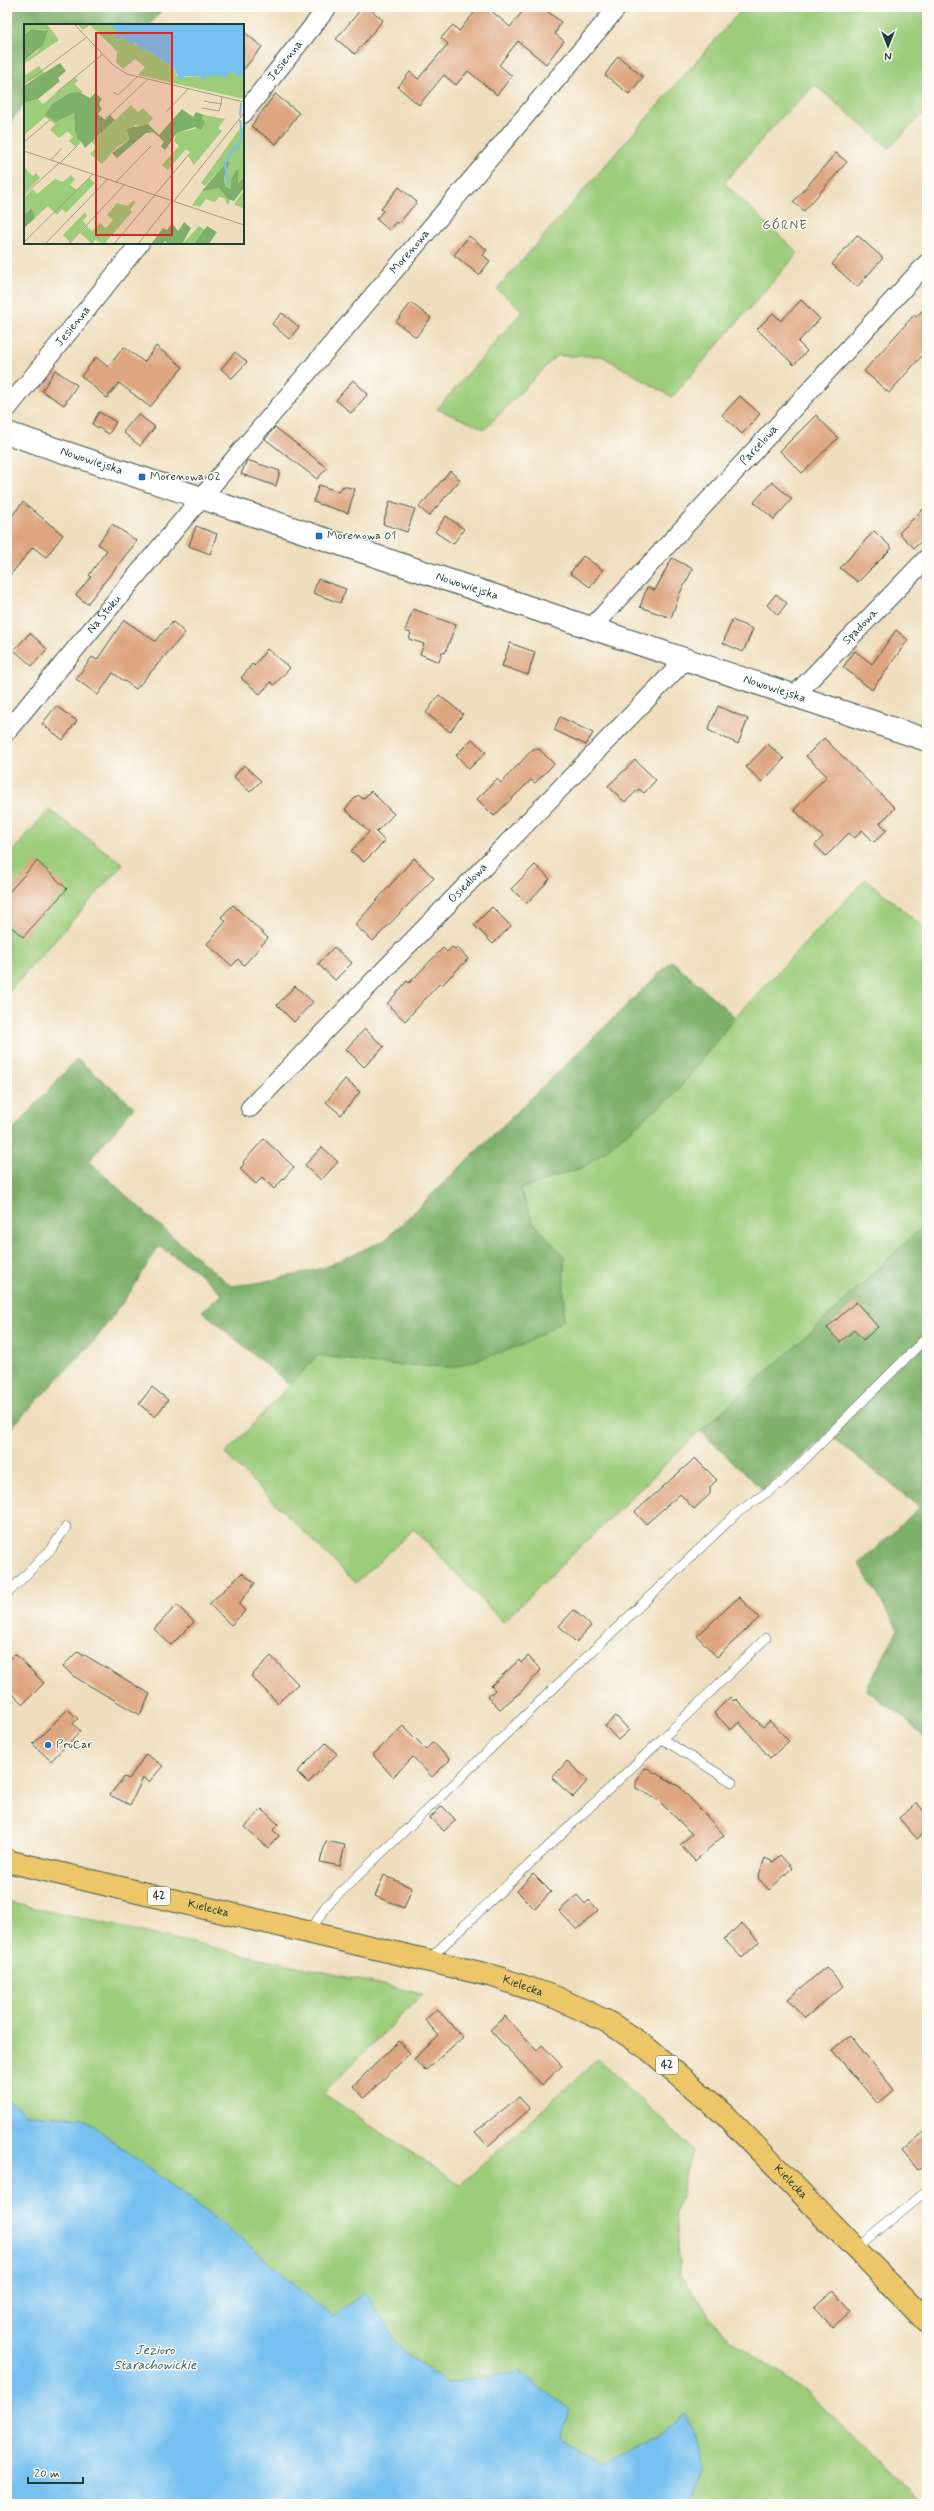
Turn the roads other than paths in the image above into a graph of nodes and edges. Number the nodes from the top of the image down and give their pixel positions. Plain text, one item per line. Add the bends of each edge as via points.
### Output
1 (328, 7) edge
2 (618, 7) edge
3 (244, 113) edge
4 (139, 244) edge
5 (927, 263) edge
6 (7, 409) edge
7 (7, 433) edge
8 (202, 498) junction
9 (927, 558) edge
10 (592, 627) junction
11 (686, 659) junction
12 (794, 696) junction
13 (7, 731) edge
14 (927, 740) edge
15 (250, 1108) dead end
16 (927, 1337) edge
17 (66, 1527) dead end
18 (7, 1594) edge
19 (766, 1638) dead end
20 (662, 1739) junction
21 (732, 1782) dead end
22 (7, 1861) edge
23 (312, 1931) junction
24 (429, 1959) junction
25 (927, 2190) edge
26 (856, 2249) junction
27 (927, 2322) edge

1 - 3 street, Jesienna
2 - 8 street, Morenowa
4 - 6 street, Jesienna
5 - 10 street, Parcelowa
7 - 8 street, Nowowiejska
8 - 10 street, Nowowiejska
8 - 13 street, Na Stoku
9 - 12 street, Spadowa
10 - 11 street, Nowowiejska
11 - 12 street, Nowowiejska
11 - 15 street, Osiedlowa
12 - 14 street, Nowowiejska
16 - 23 lane via 782,1482 737,1513 326,1907
17 - 18 lane via 52,1548
19 - 20 lane
20 - 21 lane
20 - 24 lane
22 - 23 main road, Kielecka / 42
23 - 24 main road, Kielecka / 42
24 - 26 main road, Kielecka / 42 via 493,1976 557,1998 608,2022 647,2048 724,2114
25 - 26 lane
26 - 27 main road, Kielecka / 42

